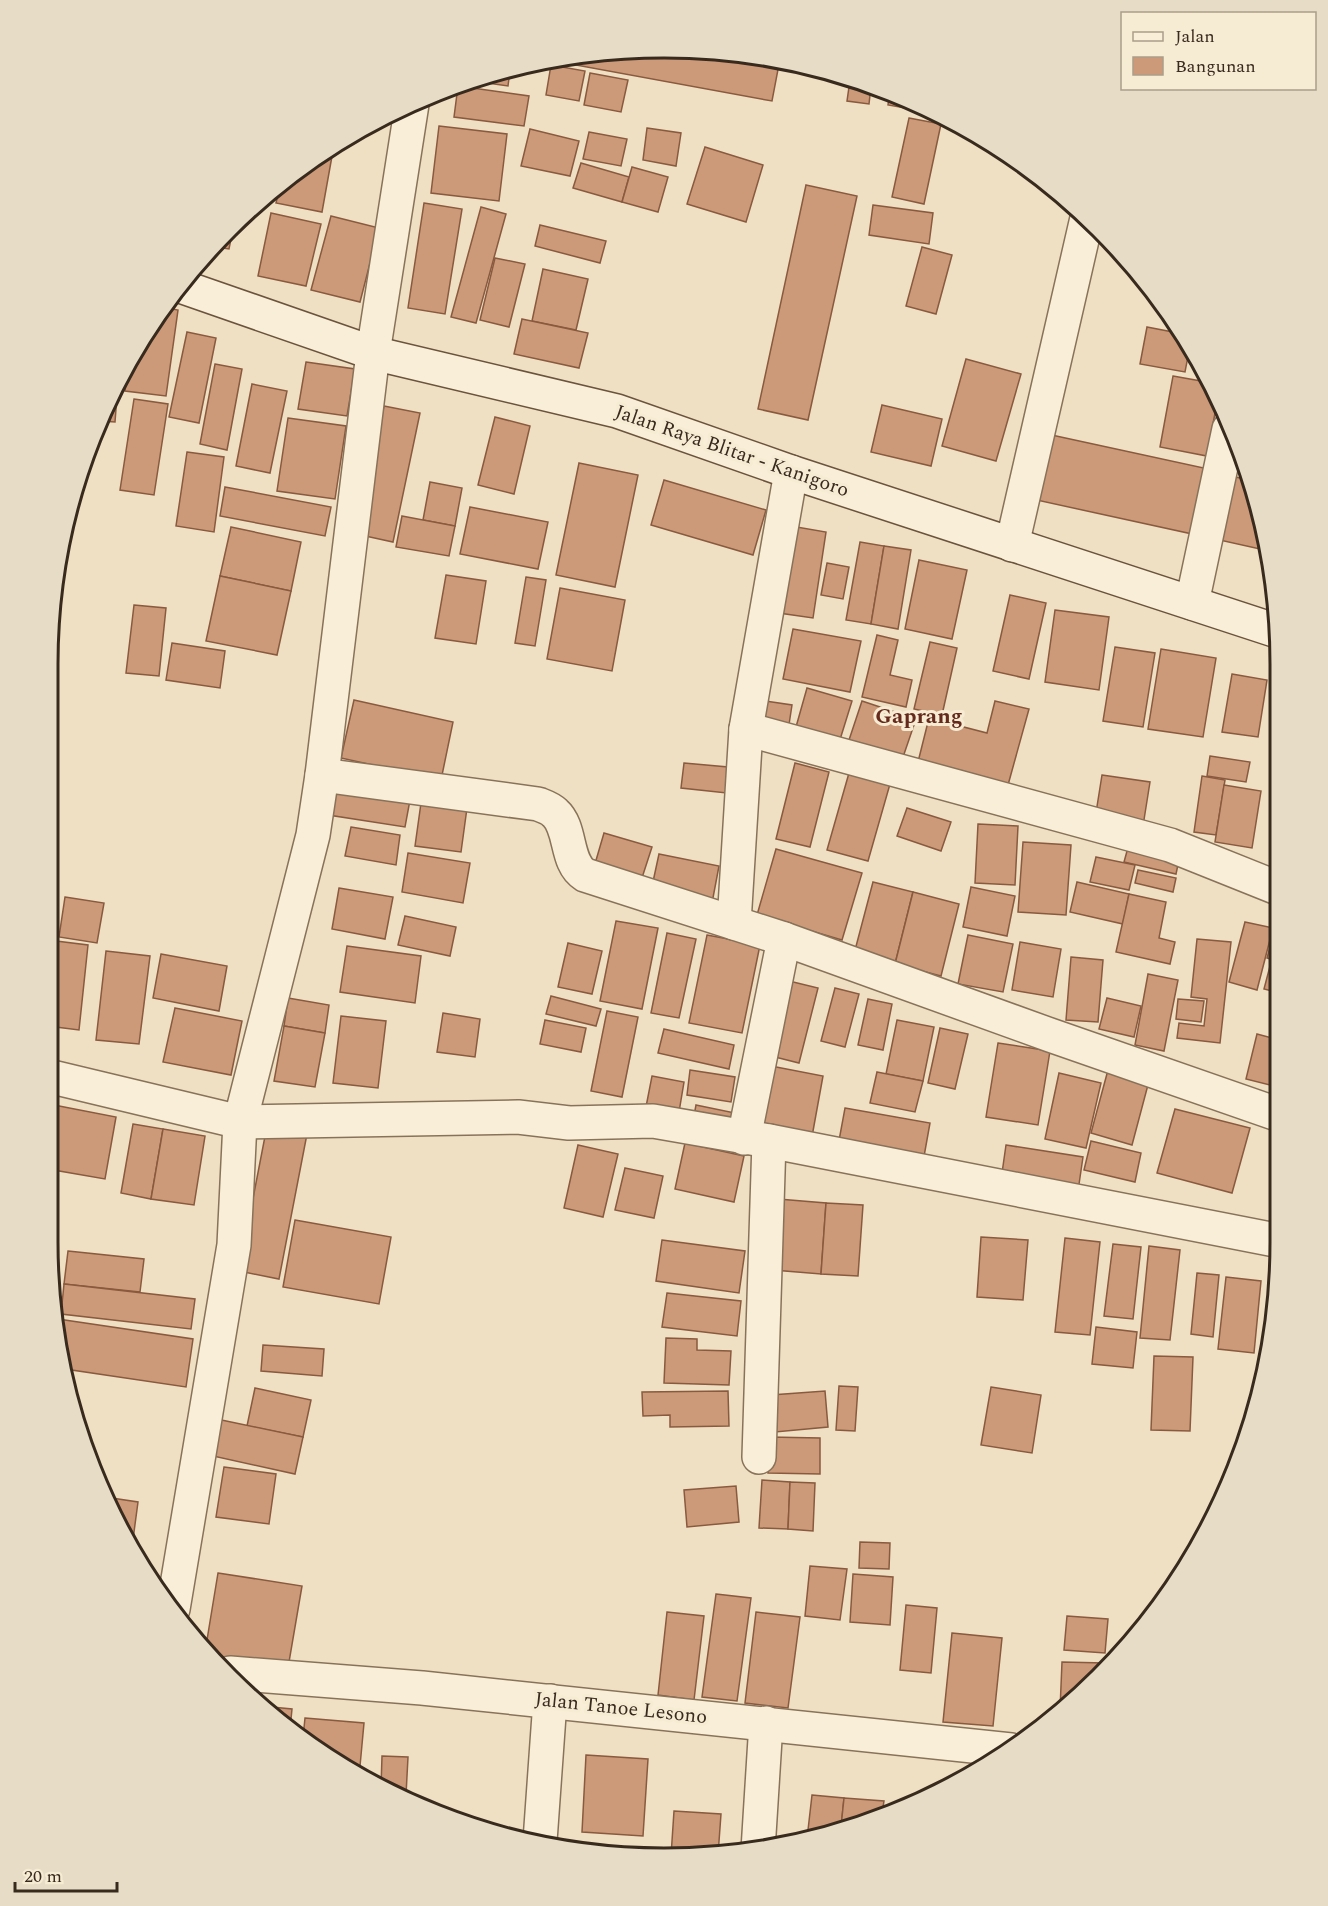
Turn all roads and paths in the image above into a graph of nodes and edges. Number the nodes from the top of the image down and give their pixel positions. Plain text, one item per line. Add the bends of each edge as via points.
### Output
1 (410, 115) edge
2 (1084, 229) edge
3 (189, 289) edge
4 (373, 353) junction
5 (1226, 441) edge
6 (792, 472) junction
7 (1012, 545) junction
8 (1191, 603) junction
9 (1268, 628) edge
10 (746, 729) junction
11 (322, 775) junction
12 (1270, 885) edge
13 (734, 923) junction
14 (784, 939) junction
15 (58, 1078) edge
16 (1270, 1111) edge
17 (240, 1122) junction
18 (757, 1139) junction
19 (1270, 1239) edge
20 (759, 1457) dead end
21 (175, 1598) edge
22 (240, 1674) edge
23 (550, 1701) junction
24 (766, 1723) junction
25 (995, 1748) edge
26 (540, 1835) edge
27 (759, 1840) edge

1 - 4 street
2 - 7 street
3 - 4 street, Jalan Raya Blitar - Kanigoro
4 - 6 street, Jalan Raya Blitar - Kanigoro via 617,411
4 - 11 street
5 - 8 street
6 - 7 street, Jalan Raya Blitar - Kanigoro
6 - 10 street
7 - 8 street, Jalan Raya Blitar - Kanigoro
8 - 9 street, Jalan Raya Blitar - Kanigoro
10 - 12 street via 1170,845
10 - 13 street
11 - 13 street via 538,804 559,818 580,872
11 - 17 street via 313,835
13 - 14 street
14 - 16 street
14 - 18 street
15 - 17 street
17 - 18 street via 518,1117 569,1123 653,1121
17 - 21 street via 234,1245
18 - 19 street
18 - 20 street
22 - 23 street, Jalan Tanoe Lesono
23 - 24 street, Jalan Tanoe Lesono
23 - 26 street
24 - 25 street, Jalan Tanoe Lesono
24 - 27 street

